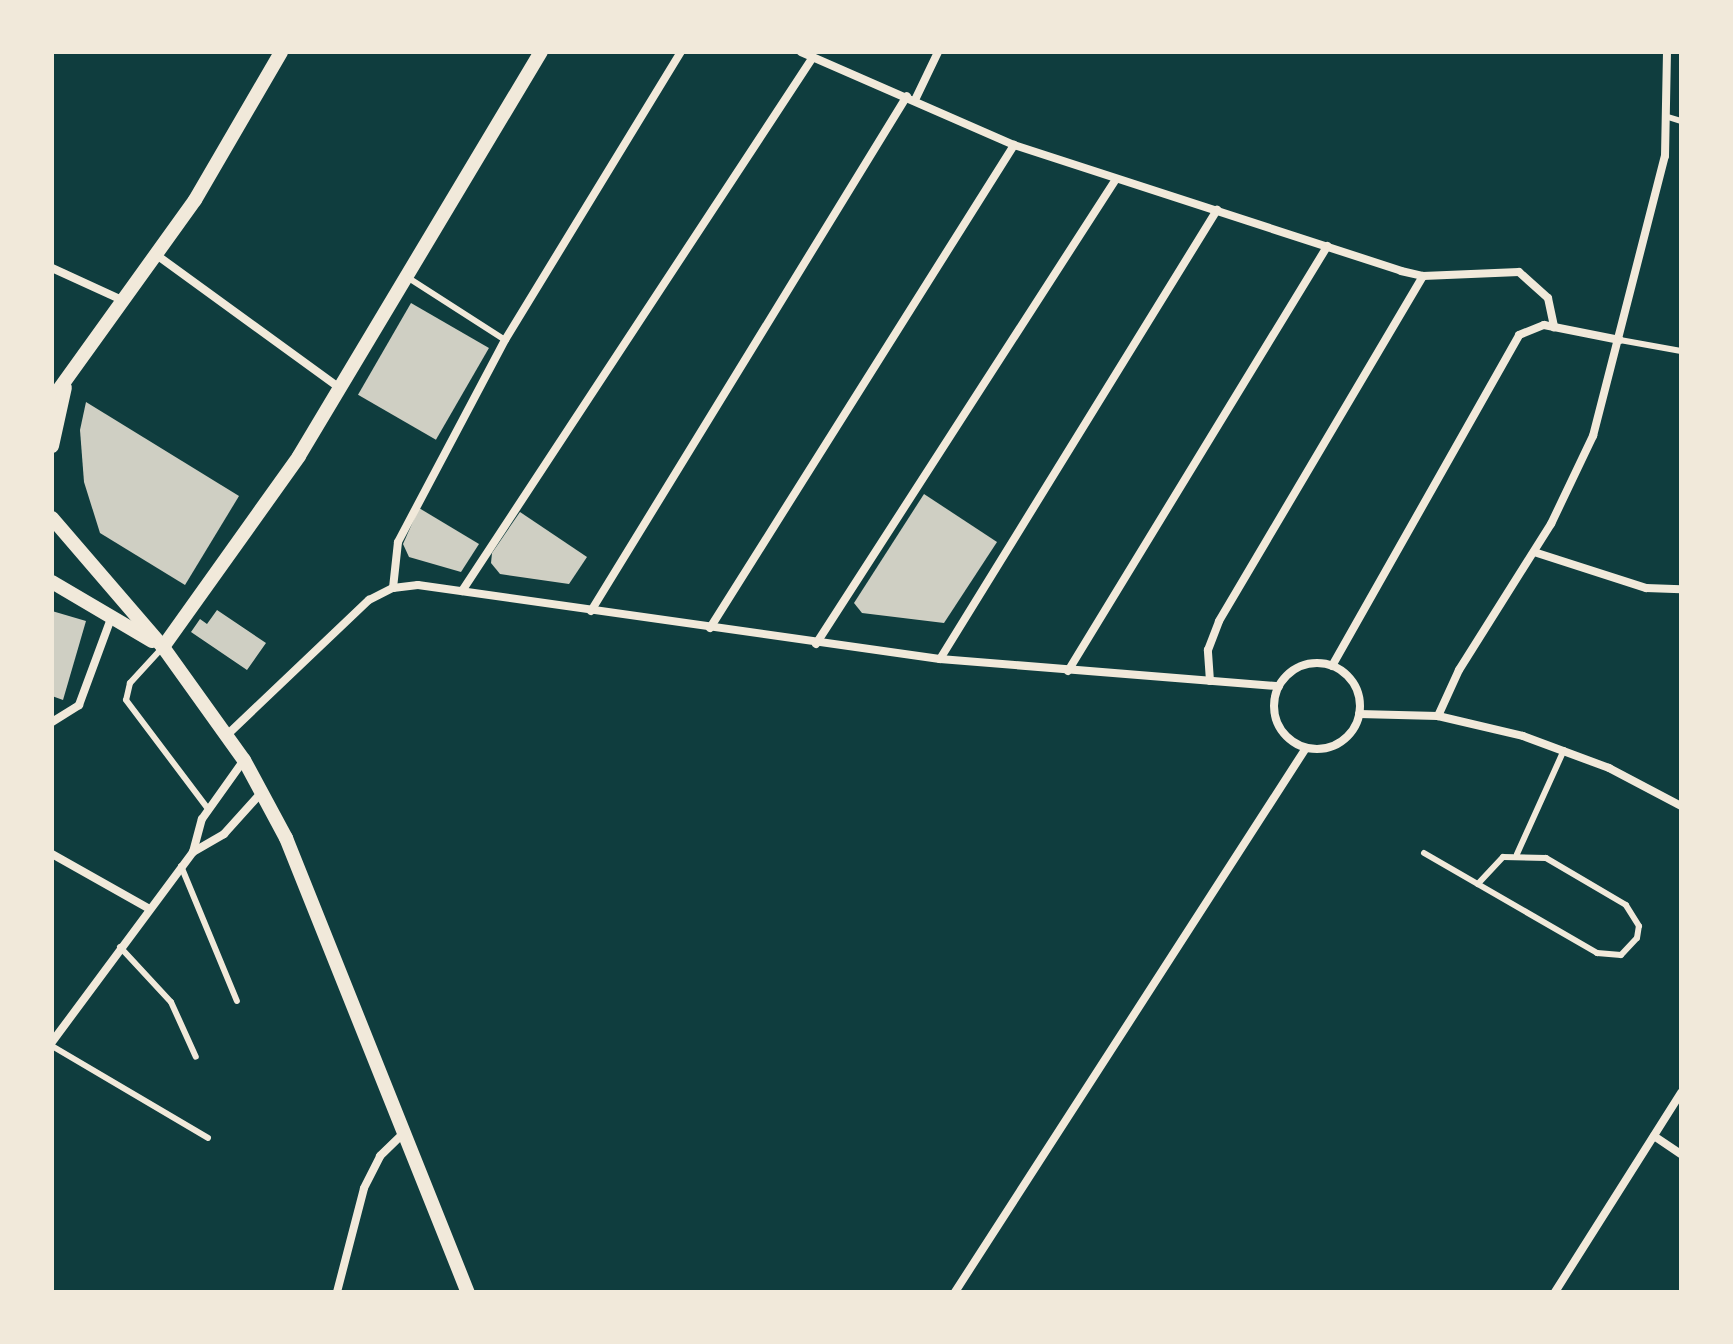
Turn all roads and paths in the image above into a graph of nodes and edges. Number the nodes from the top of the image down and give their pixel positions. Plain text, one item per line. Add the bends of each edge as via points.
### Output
1 (281, 52) edge
2 (541, 52) edge
3 (681, 52) edge
4 (801, 52) edge
5 (938, 52) edge
6 (1667, 52) edge
7 (813, 57) junction
8 (911, 98) junction
9 (1668, 117) junction
10 (1681, 121) edge
11 (1014, 145) junction
12 (1116, 179) junction
13 (1217, 210) junction
14 (1327, 246) junction
15 (158, 256) junction
16 (52, 268) edge
17 (406, 276) junction
18 (1423, 276) junction
19 (126, 301) junction
20 (1554, 327) junction
21 (505, 340) junction
22 (1620, 340) junction
23 (1681, 351) edge
24 (67, 375) junction
25 (340, 388) junction
26 (52, 399) edge
27 (52, 446) edge
28 (52, 518) edge
29 (1534, 552) junction
30 (52, 582) edge
31 (393, 588) junction
32 (1681, 589) edge
33 (462, 591) junction
34 (591, 611) junction
35 (112, 616) junction
36 (710, 628) junction
37 (816, 644) junction
38 (163, 647) junction
39 (940, 659) junction
40 (1332, 666) junction
41 (1068, 671) junction
42 (1210, 681) junction
43 (1279, 686) junction
44 (1359, 714) junction
45 (1438, 716) junction
46 (52, 722) edge
47 (227, 735) junction
48 (1306, 748) junction
49 (1564, 750) junction
50 (244, 760) junction
51 (262, 792) junction
52 (1681, 806) edge
53 (208, 809) junction
54 (193, 852) junction
55 (1424, 853) dead end
56 (52, 854) edge
57 (1517, 854) junction
58 (181, 866) junction
59 (1478, 884) junction
60 (148, 908) junction
61 (120, 947) junction
62 (237, 1001) dead end
63 (52, 1044) edge
64 (196, 1057) dead end
65 (1681, 1093) edge
66 (406, 1131) junction
67 (1654, 1136) junction
68 (208, 1138) dead end
69 (1681, 1154) edge
70 (337, 1292) edge
71 (468, 1292) edge
72 (955, 1292) edge
73 (1555, 1292) edge

1 - 15 street via 232,142
2 - 17 street
3 - 21 street
4 - 7 street
5 - 8 street
6 - 9 street
7 - 8 street
7 - 33 street
8 - 11 street
8 - 34 street
9 - 10 lane
9 - 22 street via 1665,156
11 - 12 street
11 - 36 street
12 - 13 street
12 - 37 street
13 - 14 street
13 - 39 street
14 - 18 street
14 - 41 street
15 - 19 street
15 - 25 street
16 - 19 street
17 - 21 lane
17 - 25 street
18 - 20 street via 1519,272 1548,298
18 - 42 street via 1219,621 1208,650
19 - 24 street
20 - 22 street
20 - 40 street via 1526,329 1513,342
21 - 31 street via 398,542
22 - 23 lane
22 - 29 street via 1593,436
24 - 26 street
24 - 27 street
25 - 38 street via 299,456
28 - 38 street
29 - 32 street via 1654,590
29 - 45 street via 1459,670
30 - 35 street
31 - 33 street via 418,585
31 - 47 street via 359,608
33 - 34 street
34 - 36 street
35 - 38 street
35 - 46 street via 79,705
36 - 37 street
37 - 39 street
38 - 47 street
38 - 53 lane via 130,683 126,700
39 - 41 street
40 - 43 street via 1296,669
40 - 44 street via 1357,691
41 - 42 street
42 - 43 street
43 - 48 street via 1277,724
44 - 45 street
44 - 48 street via 1355,728 1334,746
45 - 49 street
47 - 50 street
48 - 72 street
49 - 52 street
49 - 57 lane
50 - 51 street
50 - 53 street
51 - 54 street via 224,834
51 - 66 street via 286,838
53 - 54 street
54 - 58 street
55 - 59 lane
56 - 60 street
57 - 59 lane via 1492,863
57 - 59 lane via 1546,858 1626,905 1639,926 1631,949 1609,957 1597,953
58 - 60 street
58 - 62 lane
60 - 61 street
61 - 63 street
61 - 64 lane via 171,1002
63 - 68 lane
65 - 67 street
66 - 70 street via 380,1156 367,1180
66 - 71 street
67 - 69 street
67 - 73 street

